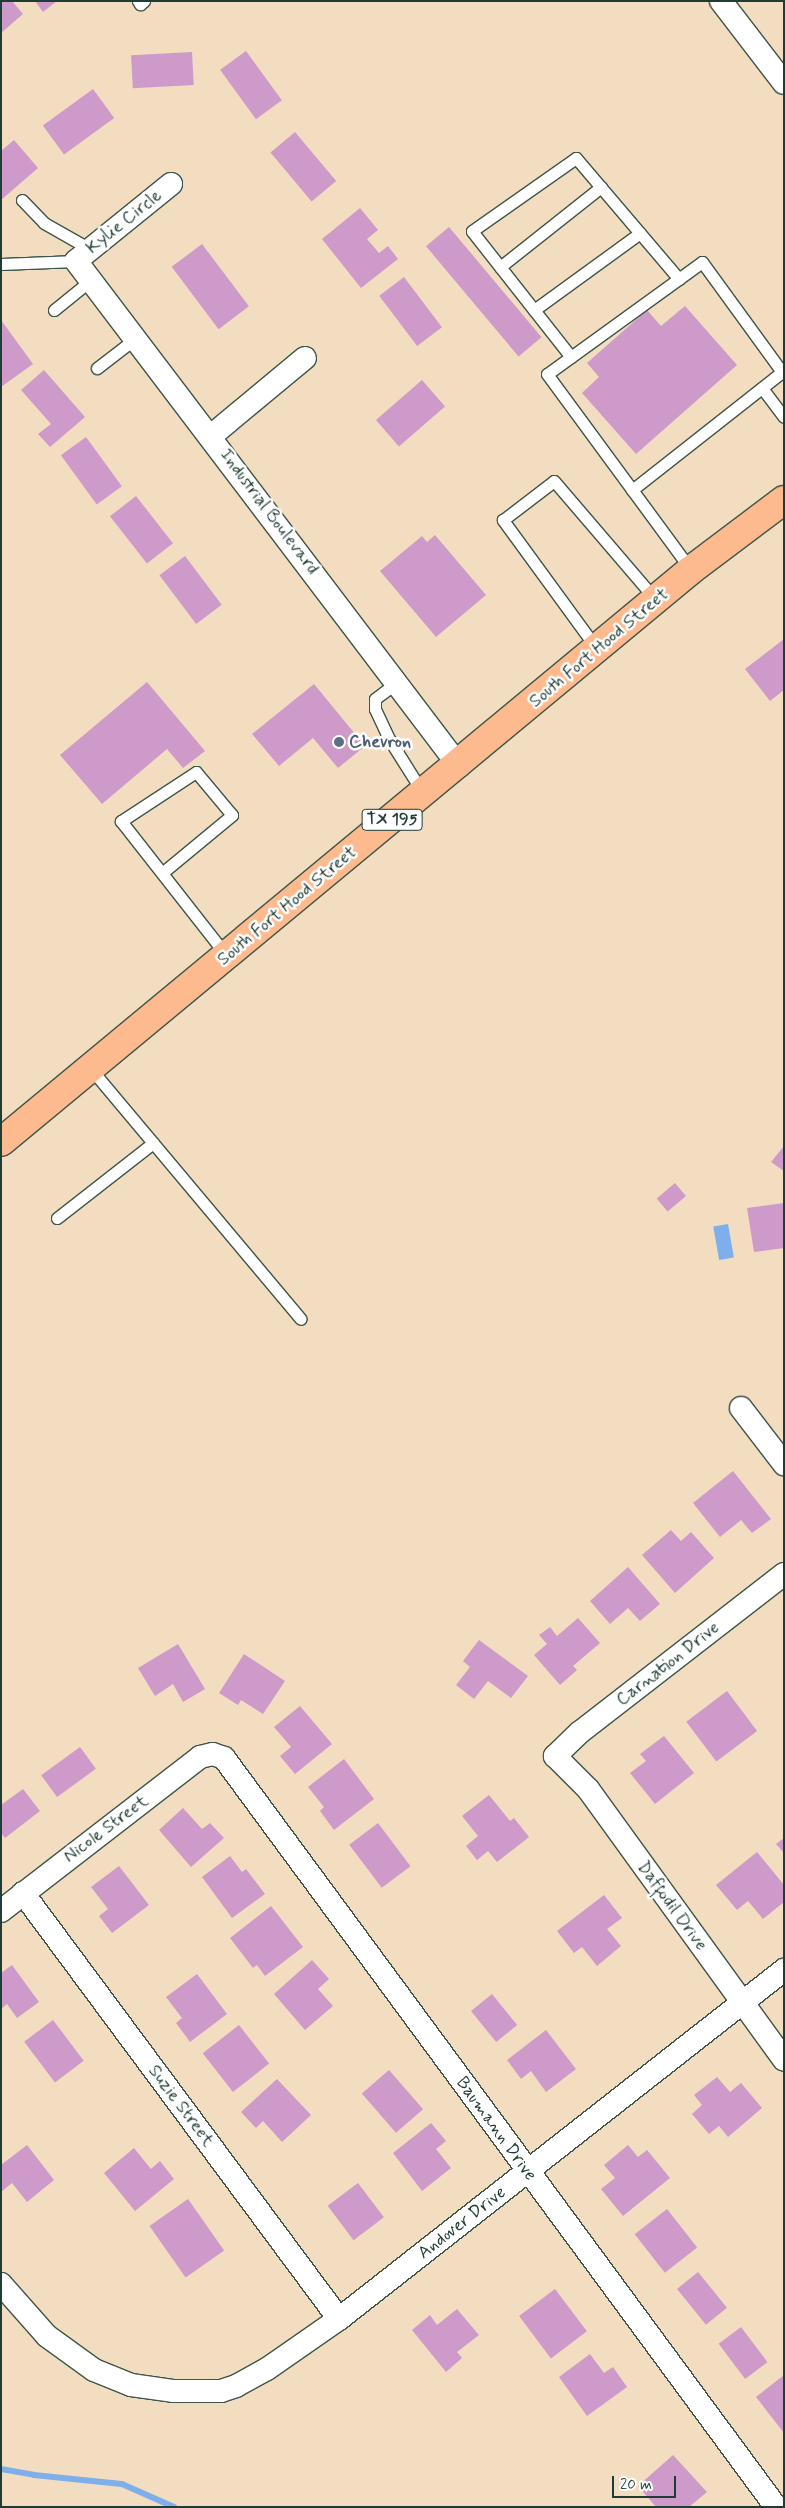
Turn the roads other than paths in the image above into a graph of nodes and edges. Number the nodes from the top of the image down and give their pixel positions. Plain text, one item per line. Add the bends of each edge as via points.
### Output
1 (138, 1) edge
2 (144, 1) edge
3 (721, 1) edge
4 (784, 84) edge
5 (171, 184) dead end
6 (601, 187) junction
7 (22, 200) dead end
8 (640, 233) junction
9 (83, 255) junction
10 (1, 264) edge
11 (500, 267) junction
12 (678, 279) junction
13 (91, 280) junction
14 (54, 310) dead end
15 (534, 310) junction
16 (136, 338) junction
17 (570, 357) junction
18 (305, 358) dead end
19 (96, 368) dead end
20 (762, 388) junction
21 (784, 417) edge
22 (212, 436) junction
23 (632, 490) junction
24 (784, 500) edge
25 (691, 570) junction
26 (656, 600) junction
27 (598, 649) junction
28 (396, 683) junction
29 (459, 766) junction
30 (424, 794) junction
31 (162, 873) junction
32 (227, 956) junction
33 (90, 1069) junction
34 (1, 1142) edge
35 (153, 1143) junction
36 (57, 1218) dead end
37 (301, 1319) dead end
38 (741, 1408) dead end
39 (784, 1464) edge
40 (784, 1574) edge
41 (214, 1754) joint
42 (555, 1756) joint
43 (23, 1892) junction
44 (1, 1911) edge
45 (784, 1970) edge
46 (741, 2003) junction
47 (784, 2060) edge
48 (527, 2172) junction
49 (1, 2284) edge
50 (340, 2319) junction
51 (776, 2507) edge

1 - 2 lane via 140,4
3 - 4 street
5 - 9 street, Kylie Circle
6 - 8 lane
6 - 11 lane
6 - 11 lane via 576,158 472,231
7 - 9 lane
8 - 12 lane
8 - 15 lane
9 - 10 lane
9 - 13 street, Industrial Boulevard
11 - 15 lane
12 - 17 lane
12 - 20 lane via 702,262 782,372
13 - 14 lane
13 - 16 street, Industrial Boulevard
15 - 17 lane
16 - 19 lane
16 - 22 street, Industrial Boulevard
17 - 23 lane via 547,374
18 - 22 street
20 - 21 lane
20 - 23 lane
22 - 28 street, Industrial Boulevard
23 - 25 lane
24 - 25 highway, South Fort Hood Street / TX 195
25 - 26 highway, South Fort Hood Street / TX 195
26 - 27 highway, South Fort Hood Street / TX 195
26 - 27 lane via 554,481 503,520
27 - 29 highway, South Fort Hood Street / TX 195
28 - 29 street, Industrial Boulevard
28 - 30 lane via 375,699 375,709 389,739
29 - 30 highway, South Fort Hood Street / TX 195
30 - 32 highway, South Fort Hood Street / TX 195
31 - 31 lane via 121,821 196,772 232,815
31 - 32 lane
32 - 33 highway, South Fort Hood Street / TX 195
33 - 34 highway, South Fort Hood Street / TX 195
33 - 35 lane
35 - 36 lane
35 - 37 lane
38 - 39 street
40 - 42 street, Carnation Drive via 580,1732
41 - 43 street, Nicole Street via 200,1757
41 - 48 street, Baumann Drive via 224,1758
42 - 46 street, Daffodil Drive via 588,1789
43 - 44 street, Nicole Street
43 - 50 street, Suzie Street
45 - 46 street, Andover Drive
46 - 47 street, Daffodil Drive
46 - 48 street, Andover Drive
48 - 50 street, Andover Drive
48 - 51 street, Baumann Drive
49 - 50 street, Andover Drive via 46,2336 94,2370 137,2386 173,2391 221,2391 267,2369

